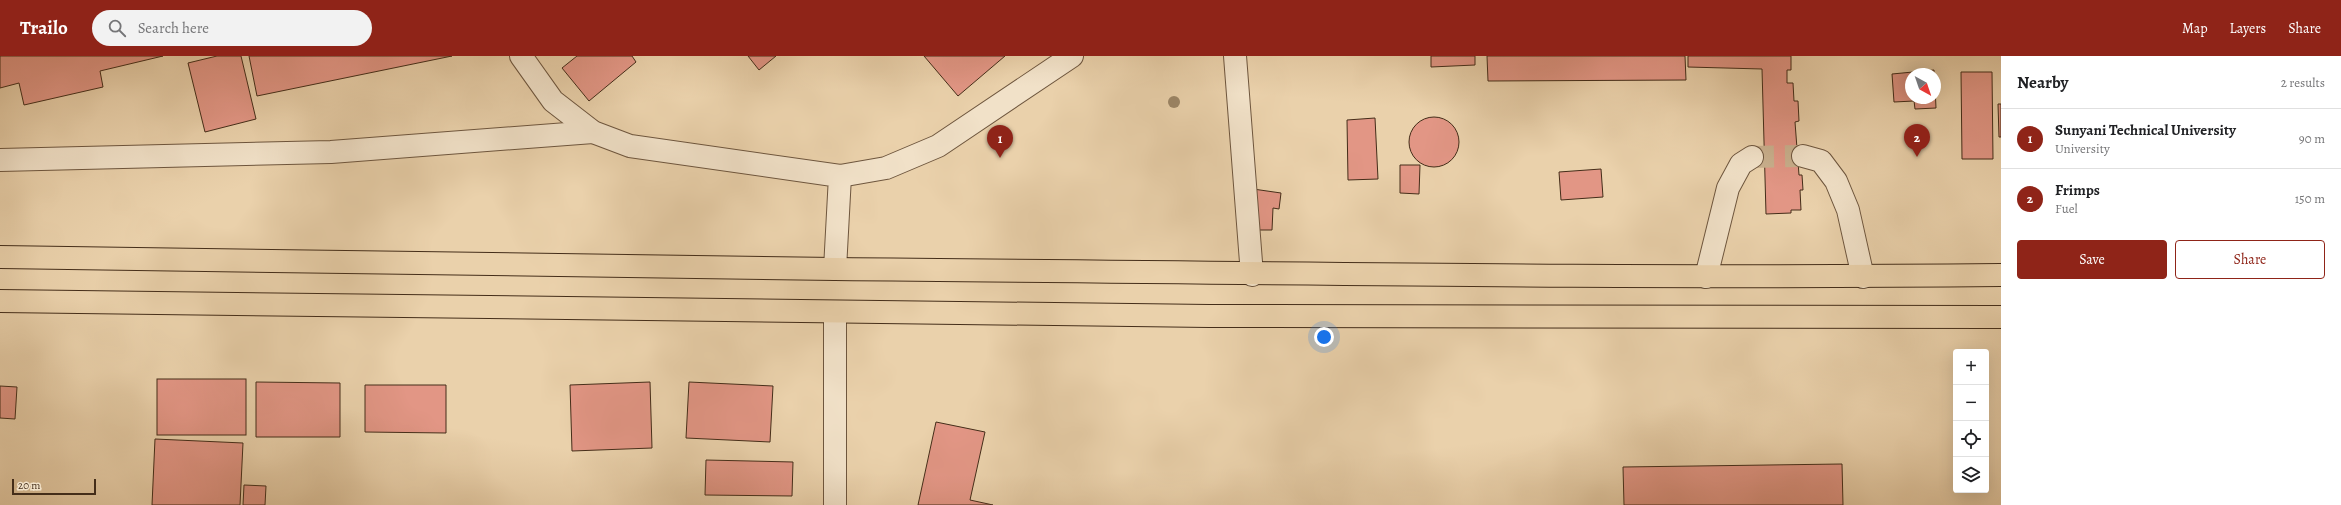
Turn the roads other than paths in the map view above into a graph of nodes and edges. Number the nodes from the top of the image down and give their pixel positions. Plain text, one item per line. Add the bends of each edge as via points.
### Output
1 (520, 56) edge
2 (1072, 56) edge
3 (1235, 56) edge
4 (593, 132) junction
5 (1803, 156) tunnel mouth
6 (1752, 157) tunnel mouth
7 (0, 160) edge
8 (840, 176) junction
9 (0, 257) edge
10 (835, 269) junction
11 (1252, 275) junction
12 (2001, 275) edge
13 (1706, 277) junction
14 (1863, 277) junction
15 (0, 301) edge
16 (835, 312) junction
17 (2001, 317) edge
18 (835, 505) edge

1 - 4 street via 553,101
2 - 8 street via 938,146 886,168
3 - 11 street
4 - 7 street via 331,152
4 - 8 street via 630,146
5 - 14 street via 1821,161 1836,181 1848,210
6 - 13 street via 1741,164 1728,188
8 - 10 street
9 - 10 main road via 483,266
10 - 11 main road
11 - 13 main road
12 - 14 main road
13 - 14 main road
15 - 16 main road
16 - 17 main road via 1534,318
16 - 18 street

